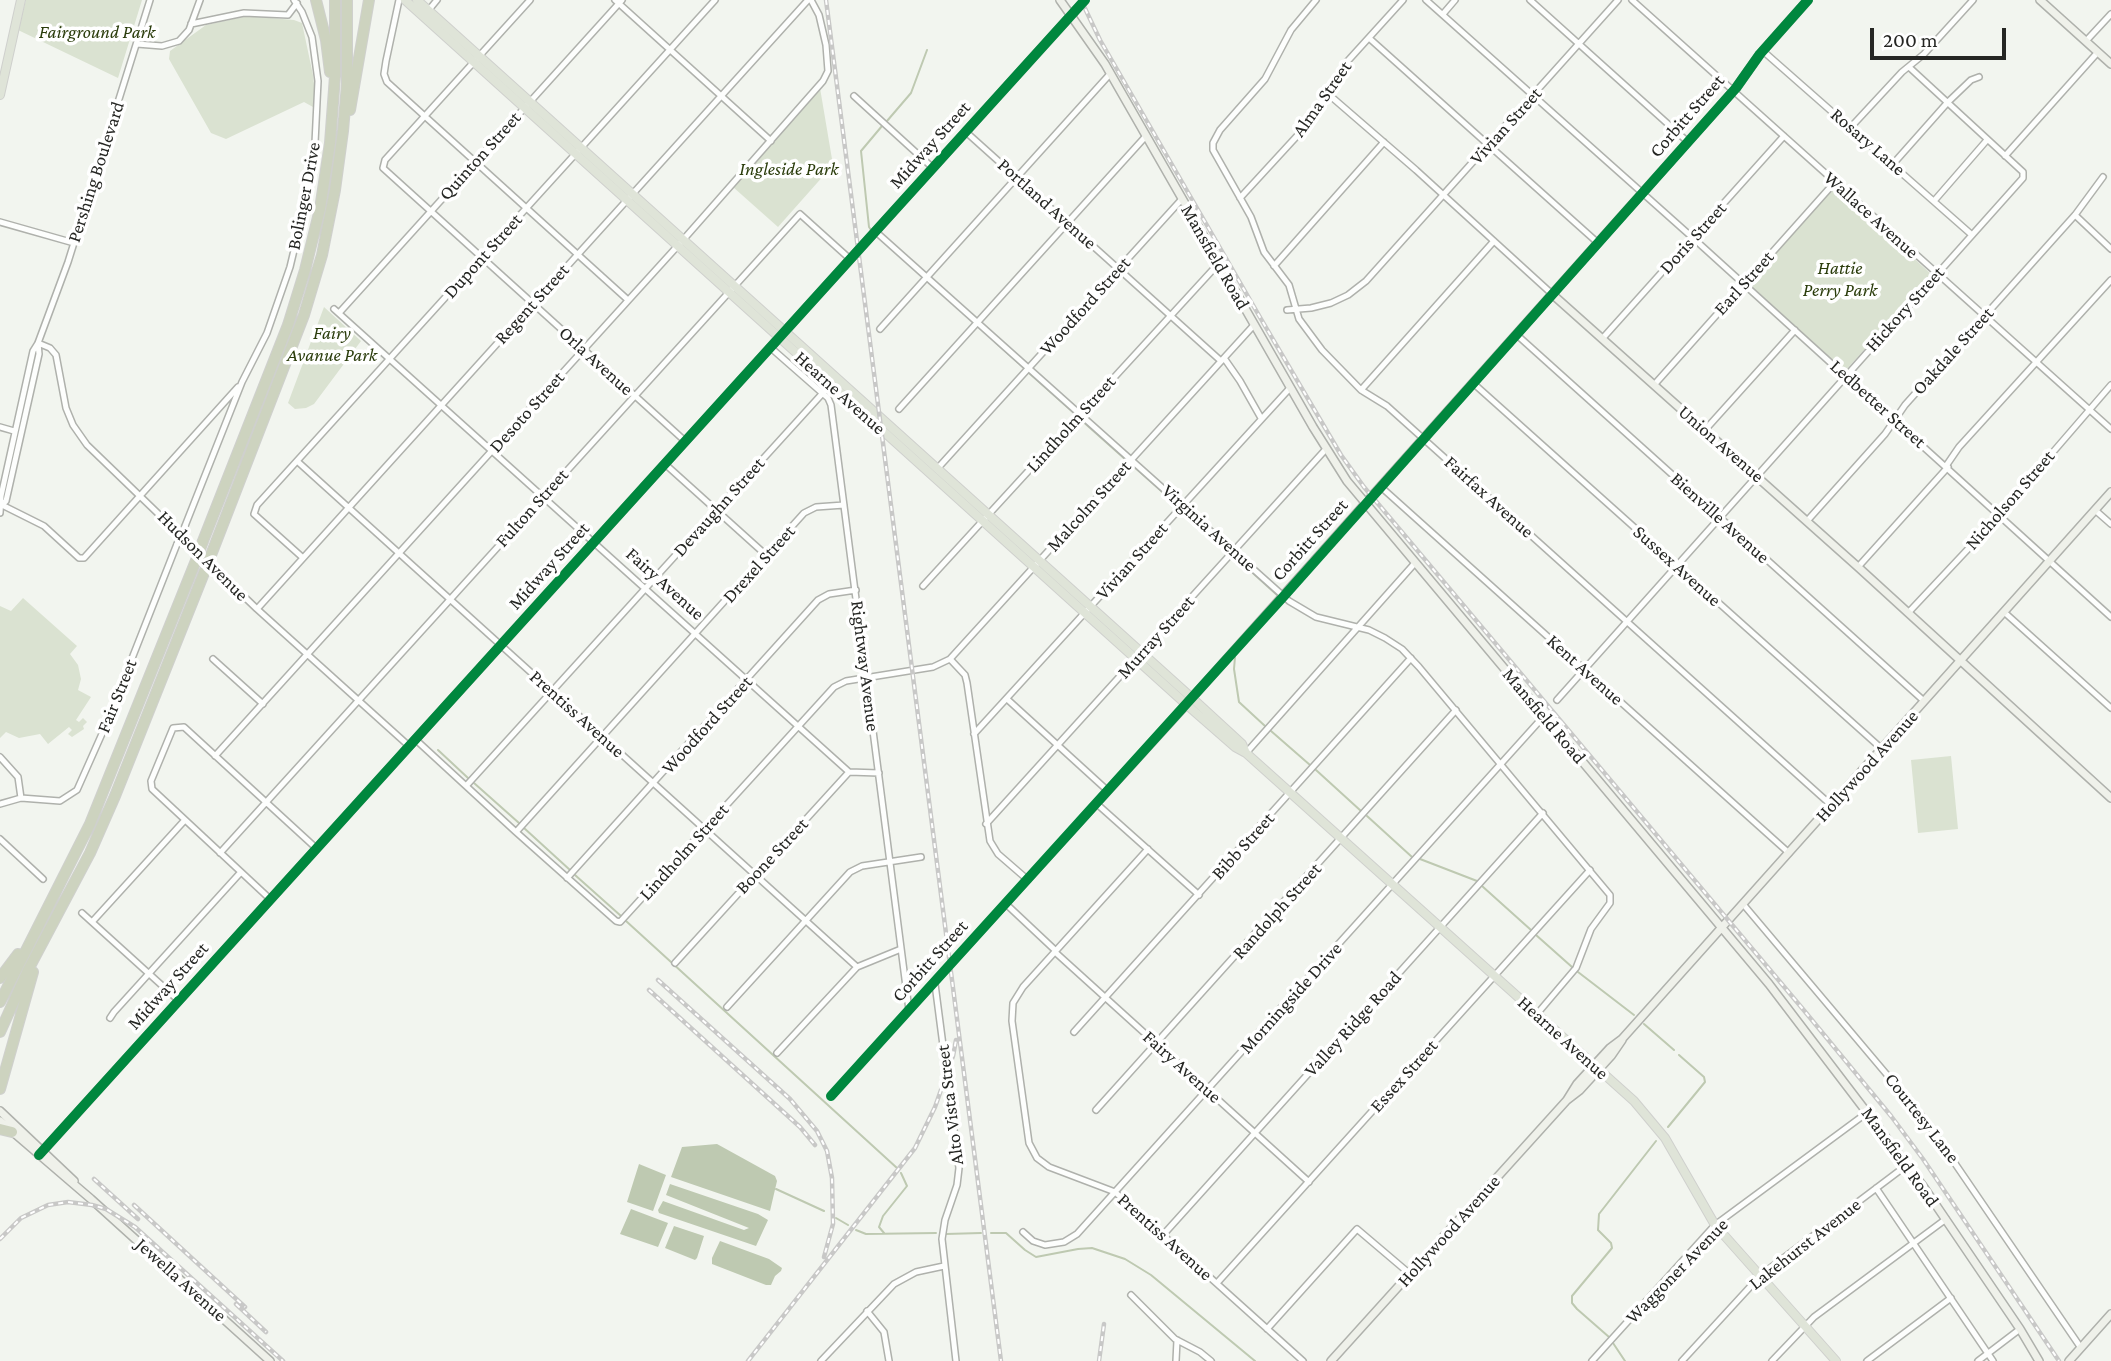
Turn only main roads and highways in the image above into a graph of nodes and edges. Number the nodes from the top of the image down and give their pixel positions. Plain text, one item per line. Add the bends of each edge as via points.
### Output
1 (21, 0) edge
2 (316, 0) edge
3 (335, 0) edge
4 (347, 0) edge
5 (405, 0) edge
6 (418, 0) edge
7 (1057, 0) edge
8 (1085, 0) edge
9 (1808, 0) edge
10 (2040, 0) edge
11 (369, 1) edge
12 (426, 13) junction
13 (1071, 16) junction
14 (3, 64) edge
15 (2111, 64) edge
16 (0, 95) edge
17 (343, 131) junction
18 (324, 184) junction
19 (1552, 294) junction
20 (783, 335) junction
21 (934, 472) junction
22 (2111, 492) edge
23 (1366, 505) junction
24 (1960, 661) junction
25 (1189, 701) junction
26 (2111, 798) edge
27 (1722, 927) junction
28 (28, 943) junction
29 (41, 944) junction
30 (0, 978) edge
31 (0, 1002) edge
32 (0, 1031) edge
33 (1596, 1068) junction
34 (0, 1089) edge
35 (0, 1111) edge
36 (0, 1121) edge
37 (0, 1129) edge
38 (12, 1132) junction
39 (41, 1153) junction
40 (2111, 1314) edge
41 (270, 1361) edge
42 (1331, 1361) edge
43 (1836, 1361) edge
44 (2042, 1361) edge
45 (2069, 1361) edge

1 - 14 main road
2 - 18 highway via 329,66
3 - 18 highway via 334,110
4 - 17 highway
5 - 12 main road, Hearne Avenue
6 - 12 main road, Hearne Avenue
7 - 13 main road, Mansfield Road
8 - 13 main road, Midway Street
9 - 19 main road, Corbitt Street
10 - 15 main road
11 - 17 highway
12 - 20 main road, Hearne Avenue
13 - 20 main road, Midway Street
13 - 23 main road, Mansfield Road via 1094,46 1326,449
14 - 16 main road
17 - 29 highway, bridge via 330,218 300,324 116,796
18 - 28 highway, bridge via 294,307 197,558 108,784
19 - 23 main road, Corbitt Street
19 - 24 main road, Union Avenue
20 - 21 main road, Hearne Avenue
20 - 21 main road, Hearne Avenue via 831,384
20 - 39 main road, Midway Street
21 - 25 main road, Hearne Avenue
22 - 24 main road, Hollywood Avenue
23 - 25 main road, Corbitt Street
23 - 27 main road, Mansfield Road
24 - 26 main road, Union Avenue
24 - 27 main road, Hollywood Avenue
25 - 33 main road, Hearne Avenue via 1242,744
27 - 33 main road, Hollywood Avenue
27 - 44 main road, Mansfield Road via 1908,1165
28 - 30 highway
28 - 31 highway
29 - 32 highway
29 - 34 highway
33 - 42 main road, Hollywood Avenue
33 - 43 main road, Hearne Avenue via 1634,1101 1665,1138 1715,1225
35 - 39 main road, Jewella Avenue
36 - 38 main road, Jewella Avenue
37 - 38 highway
38 - 39 main road, Jewella Avenue
39 - 41 main road, Jewella Avenue
40 - 45 main road

